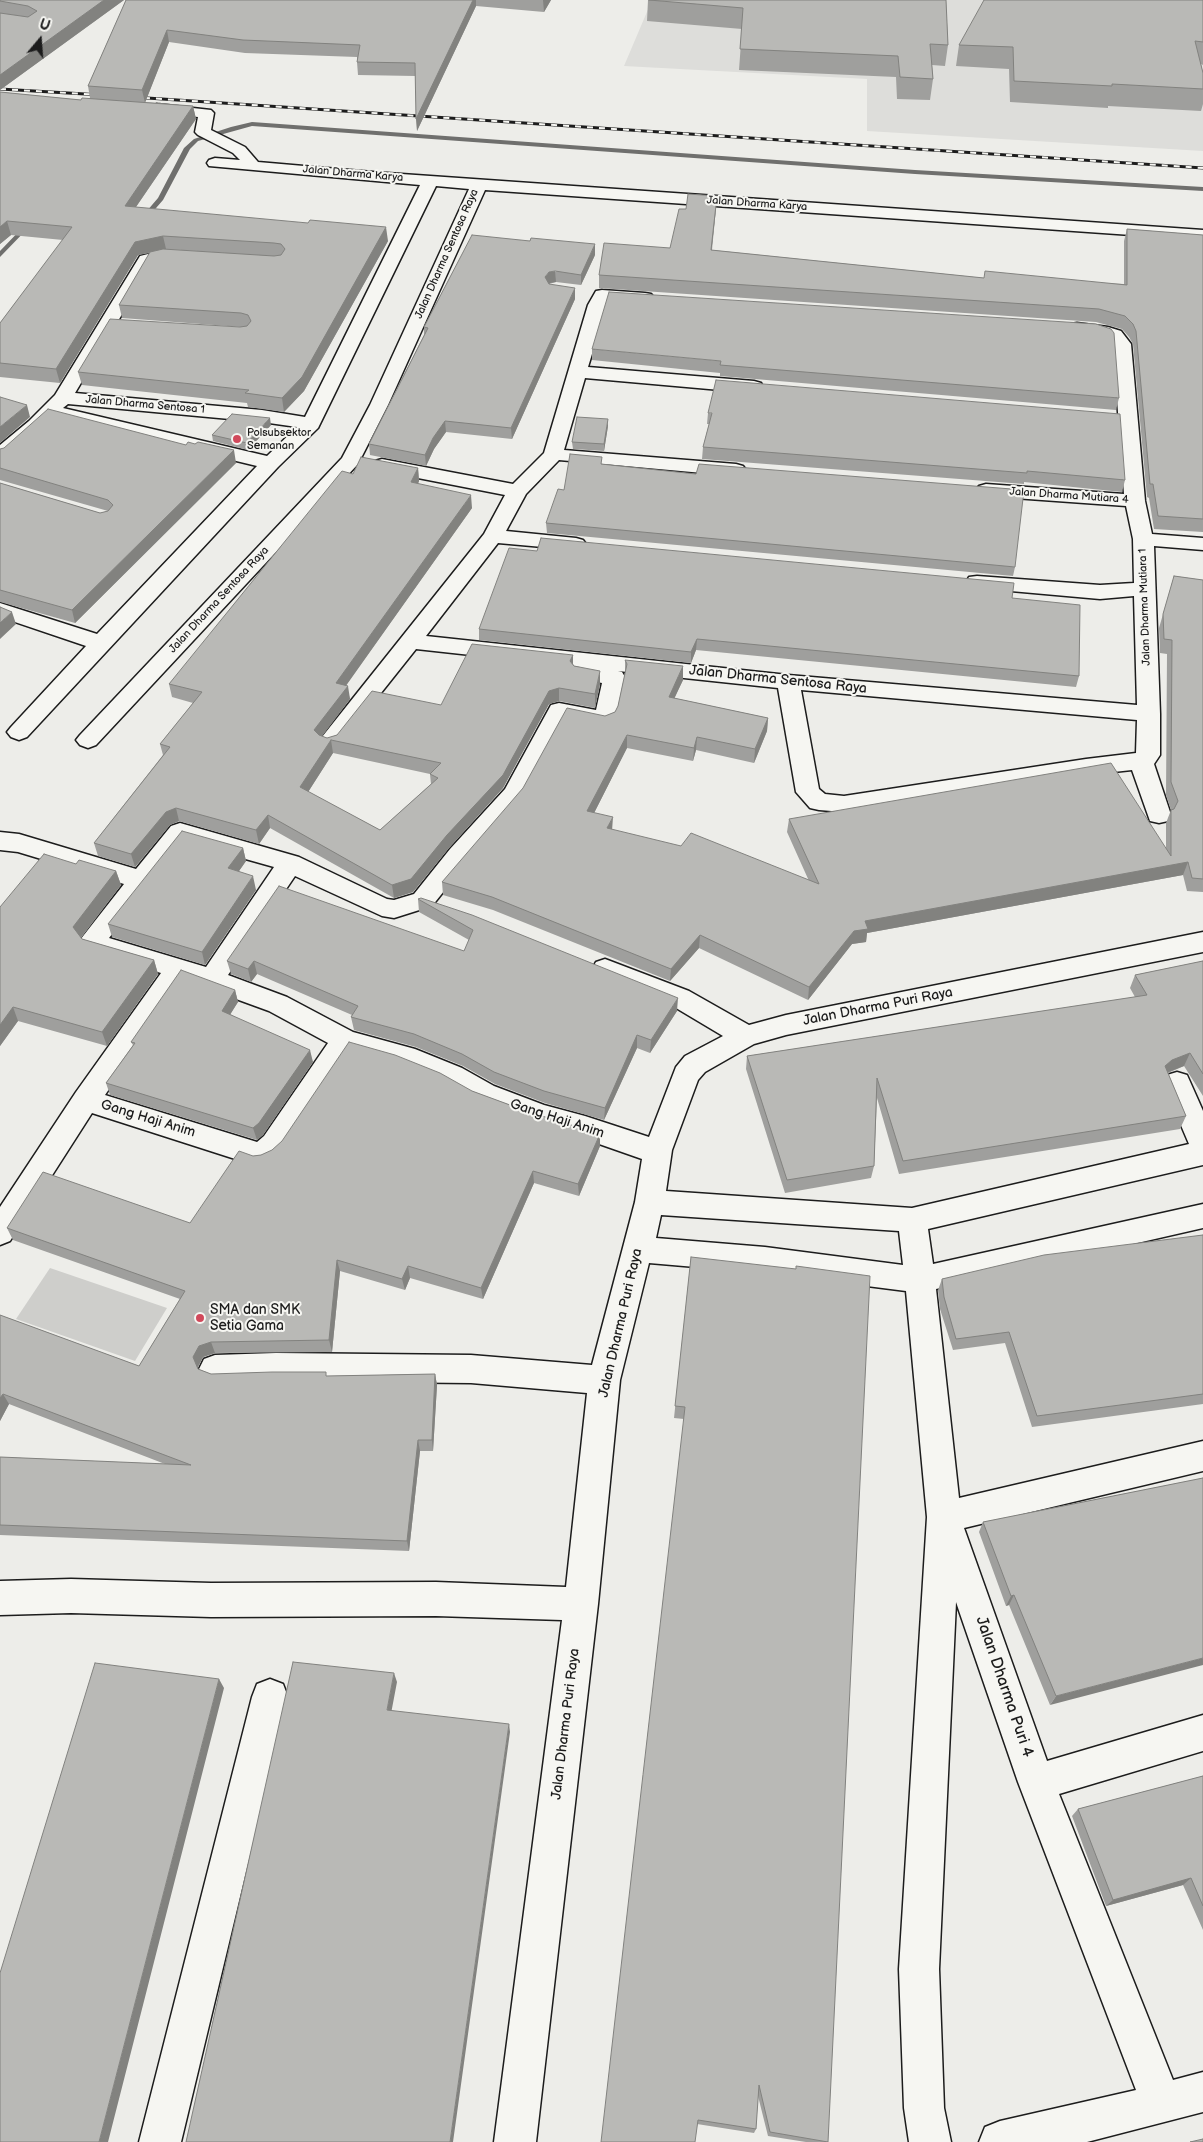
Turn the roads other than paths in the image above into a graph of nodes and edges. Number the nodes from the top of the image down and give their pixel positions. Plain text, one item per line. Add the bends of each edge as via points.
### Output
1 (143, 108) edge
2 (215, 162) dead end
3 (252, 165) junction
4 (431, 180) junction
5 (479, 184) junction
6 (1203, 235) edge
7 (175, 256) edge
8 (584, 292) dead end
9 (602, 295) junction
10 (665, 299) edge
11 (106, 325) junction
12 (126, 326) edge
13 (1057, 327) edge
14 (578, 372) junction
15 (775, 389) edge
16 (57, 404) junction
17 (1109, 417) edge
18 (1129, 418) junction
19 (311, 424) junction
20 (0, 455) edge
21 (553, 455) junction
22 (351, 460) junction
23 (271, 463) junction
24 (750, 471) edge
25 (968, 488) edge
26 (517, 491) junction
27 (1135, 501) junction
28 (493, 536) junction
29 (1203, 544) edge
30 (592, 545) edge
31 (1143, 548) junction
32 (1203, 560) edge
33 (957, 580) edge
34 (1144, 589) junction
35 (0, 610) edge
36 (408, 641) junction
37 (101, 643) junction
38 (556, 657) junction
39 (788, 682) junction
40 (1149, 714) junction
41 (20, 732) dead end
42 (88, 740) dead end
43 (330, 742) edge
44 (1141, 761) junction
45 (1159, 815) dead end
46 (0, 841) edge
47 (290, 863) junction
48 (141, 880) junction
49 (423, 900) junction
50 (449, 908) edge
51 (1203, 942) edge
52 (586, 962) edge
53 (179, 968) junction
54 (212, 979) junction
55 (746, 1036) junction
56 (345, 1040) junction
57 (1177, 1082) dead end
58 (86, 1100) junction
59 (1203, 1143) edge
60 (658, 1150) junction
61 (1203, 1153) edge
62 (650, 1202) junction
63 (1203, 1216) edge
64 (912, 1220) junction
65 (0, 1232) edge
66 (638, 1249) junction
67 (920, 1280) junction
68 (215, 1369) dead end
69 (604, 1380) junction
70 (1203, 1456) edge
71 (944, 1517) junction
72 (0, 1598) edge
73 (581, 1604) junction
74 (270, 1697) dead end
75 (1203, 1733) edge
76 (1036, 1782) junction
77 (1203, 2092) edge
78 (1162, 2104) junction
79 (160, 2142) edge
80 (515, 2142) edge
81 (930, 2142) edge
82 (1000, 2142) edge

1 - 3 street via 206,113 207,134 239,150
2 - 3 street, Jalan Dharma Karya
3 - 4 street, Jalan Dharma Karya
4 - 5 street, Jalan Dharma Karya
4 - 19 street
5 - 6 street, Jalan Dharma Karya
5 - 22 street, Jalan Dharma Sentosa Raya
7 - 11 street via 155,256 146,260
8 - 9 street
9 - 10 street
9 - 14 street
11 - 12 street
11 - 16 street
13 - 18 street, Jalan Dharma Mutiara 1 via 1096,330 1119,338
14 - 15 street
14 - 21 street
16 - 19 street, Jalan Dharma Sentosa 1 via 262,416
16 - 20 street
16 - 23 street
17 - 18 street
18 - 27 street, Jalan Dharma Mutiara 1
19 - 23 street
21 - 24 street
21 - 26 street
22 - 26 street
22 - 42 street, Jalan Dharma Sentosa Raya
23 - 37 street
25 - 27 street, Jalan Dharma Mutiara 4
26 - 28 street
27 - 31 street, Jalan Dharma Mutiara 1
28 - 30 street
28 - 36 street
29 - 31 street
31 - 32 street
31 - 34 street, Jalan Dharma Mutiara 1
33 - 34 street via 1100,592
34 - 40 street, Jalan Dharma Mutiara 1
35 - 37 street
36 - 38 street, Jalan Dharma Sentosa Raya
36 - 43 street
37 - 41 street
38 - 39 street, Jalan Dharma Sentosa Raya
38 - 49 street via 558,669 614,677 605,719 559,710 514,794
39 - 40 street, Jalan Dharma Sentosa Raya
39 - 44 street via 808,792 819,802 844,804
40 - 44 street, Jalan Dharma Mutiara 1 via 1148,755
44 - 45 street
46 - 48 street via 19,843
47 - 48 street via 181,832
47 - 49 street via 382,907 394,908
47 - 54 street
48 - 53 street via 93,940
49 - 50 street
51 - 55 street, Jalan Dharma Puri Raya via 786,1025
52 - 55 street via 680,998
53 - 54 street, Gang Haji Anim
53 - 58 street, Gang Haji Anim
54 - 56 street, Gang Haji Anim via 278,1004
55 - 60 street, Jalan Dharma Puri Raya via 695,1064 686,1075
56 - 58 street, Gang Haji Anim via 274,1144 264,1153 257,1154
56 - 60 street, Gang Haji Anim via 405,1057 452,1076 484,1094 540,1115
57 - 59 street
58 - 65 street
60 - 62 street, Jalan Dharma Puri Raya
61 - 64 street
62 - 64 street
62 - 66 street, Jalan Dharma Puri Raya
63 - 67 street
64 - 67 street
66 - 67 street via 765,1260
66 - 69 street, Jalan Dharma Puri Raya
67 - 71 street
68 - 69 street via 471,1368
69 - 73 street, Jalan Dharma Puri Raya
70 - 71 street
71 - 76 street, Jalan Dharma Puri 4
71 - 81 street via 919,1969 924,2108
72 - 73 street via 71,1596
73 - 80 street, Jalan Dharma Puri Raya
74 - 79 street
75 - 76 street
76 - 78 street, Jalan Dharma Puri 4
77 - 78 street
78 - 82 street

